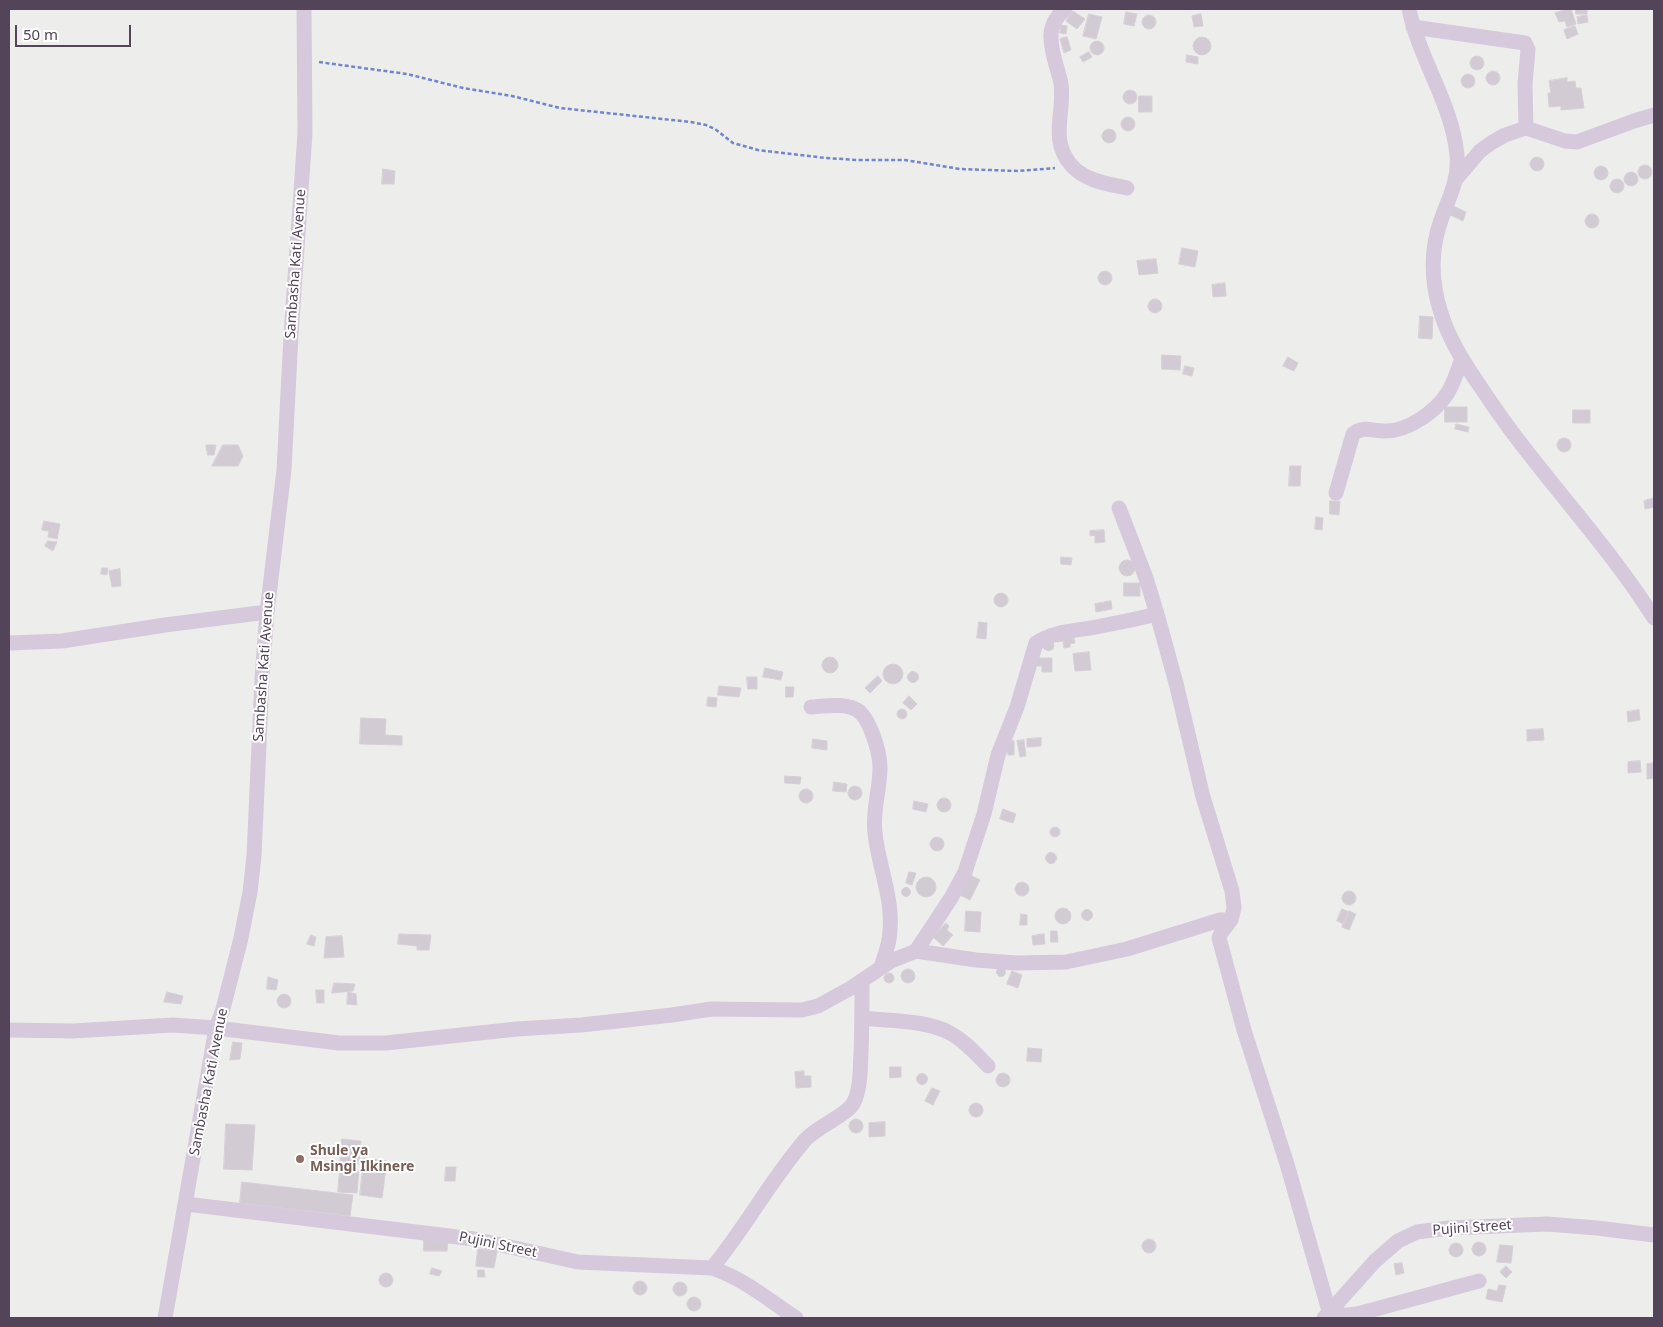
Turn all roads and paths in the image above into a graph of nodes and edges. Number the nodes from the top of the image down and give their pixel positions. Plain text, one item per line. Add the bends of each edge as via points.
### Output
1 (304, 9) edge
2 (1065, 9) edge
3 (1409, 9) edge
4 (1413, 27) junction
5 (305, 61) junction
6 (1654, 115) edge
7 (1526, 128) junction
8 (1072, 166) junction
9 (1457, 178) junction
10 (1127, 188) dead end
11 (1462, 358) junction
12 (1336, 493) dead end
13 (1119, 508) dead end
14 (267, 612) junction
15 (1157, 614) junction
16 (1654, 618) edge
17 (9, 642) edge
18 (812, 707) dead end
19 (1232, 920) junction
20 (916, 951) junction
21 (881, 967) junction
22 (862, 981) junction
23 (862, 1018) junction
24 (216, 1028) junction
25 (9, 1030) edge
26 (988, 1066) dead end
27 (186, 1204) junction
28 (1654, 1235) edge
29 (712, 1268) junction
30 (1479, 1281) dead end
31 (1326, 1315) edge
32 (166, 1318) edge
33 (796, 1318) edge

1 - 5 street, Sambasha Kati Avenue
2 - 8 street via 1052,25 1050,35 1061,86 1058,137
3 - 4 street
4 - 7 street via 1525,43 1528,49
4 - 9 street via 1454,137
5 - 8 path via 407,74 560,108 691,122 706,125 733,143 758,150 825,158 905,160 960,169 1018,171
5 - 14 street, Sambasha Kati Avenue via 305,133 284,470
6 - 7 street via 1577,142
7 - 9 street via 1491,143
8 - 10 street via 1097,182
9 - 11 street via 1440,223 1433,276 1441,315
11 - 12 street via 1447,394 1418,420 1388,431 1364,428 1352,434
11 - 16 street via 1500,418 1619,567
13 - 15 street
14 - 17 street via 62,641
14 - 24 street, Sambasha Kati Avenue via 251,883
15 - 19 street via 1202,797 1232,891
15 - 20 street via 1051,635 1036,643 1017,707 998,755 984,814 965,872
18 - 21 street via 850,707 860,712 877,747 880,767 874,832 890,921 888,946
19 - 20 street via 1220,920 1127,949 1066,962 1016,963
19 - 31 street via 1219,938 1244,1030 1288,1164
20 - 21 street
21 - 22 street
22 - 23 street
22 - 24 street via 810,1009 711,1008 672,1015 386,1044 339,1043
23 - 26 street via 932,1026 950,1033
23 - 29 street via 860,1072 853,1105 804,1141 776,1175 727,1251
24 - 25 street via 173,1025 73,1031
24 - 27 street, Sambasha Kati Avenue
27 - 29 street, Pujini Street via 474,1239 578,1262
27 - 32 street, Sambasha Kati Avenue
28 - 31 street, Pujini Street via 1547,1224 1417,1232 1398,1241 1375,1261
29 - 33 street, Pujini Street via 751,1286
30 - 31 street via 1361,1313

